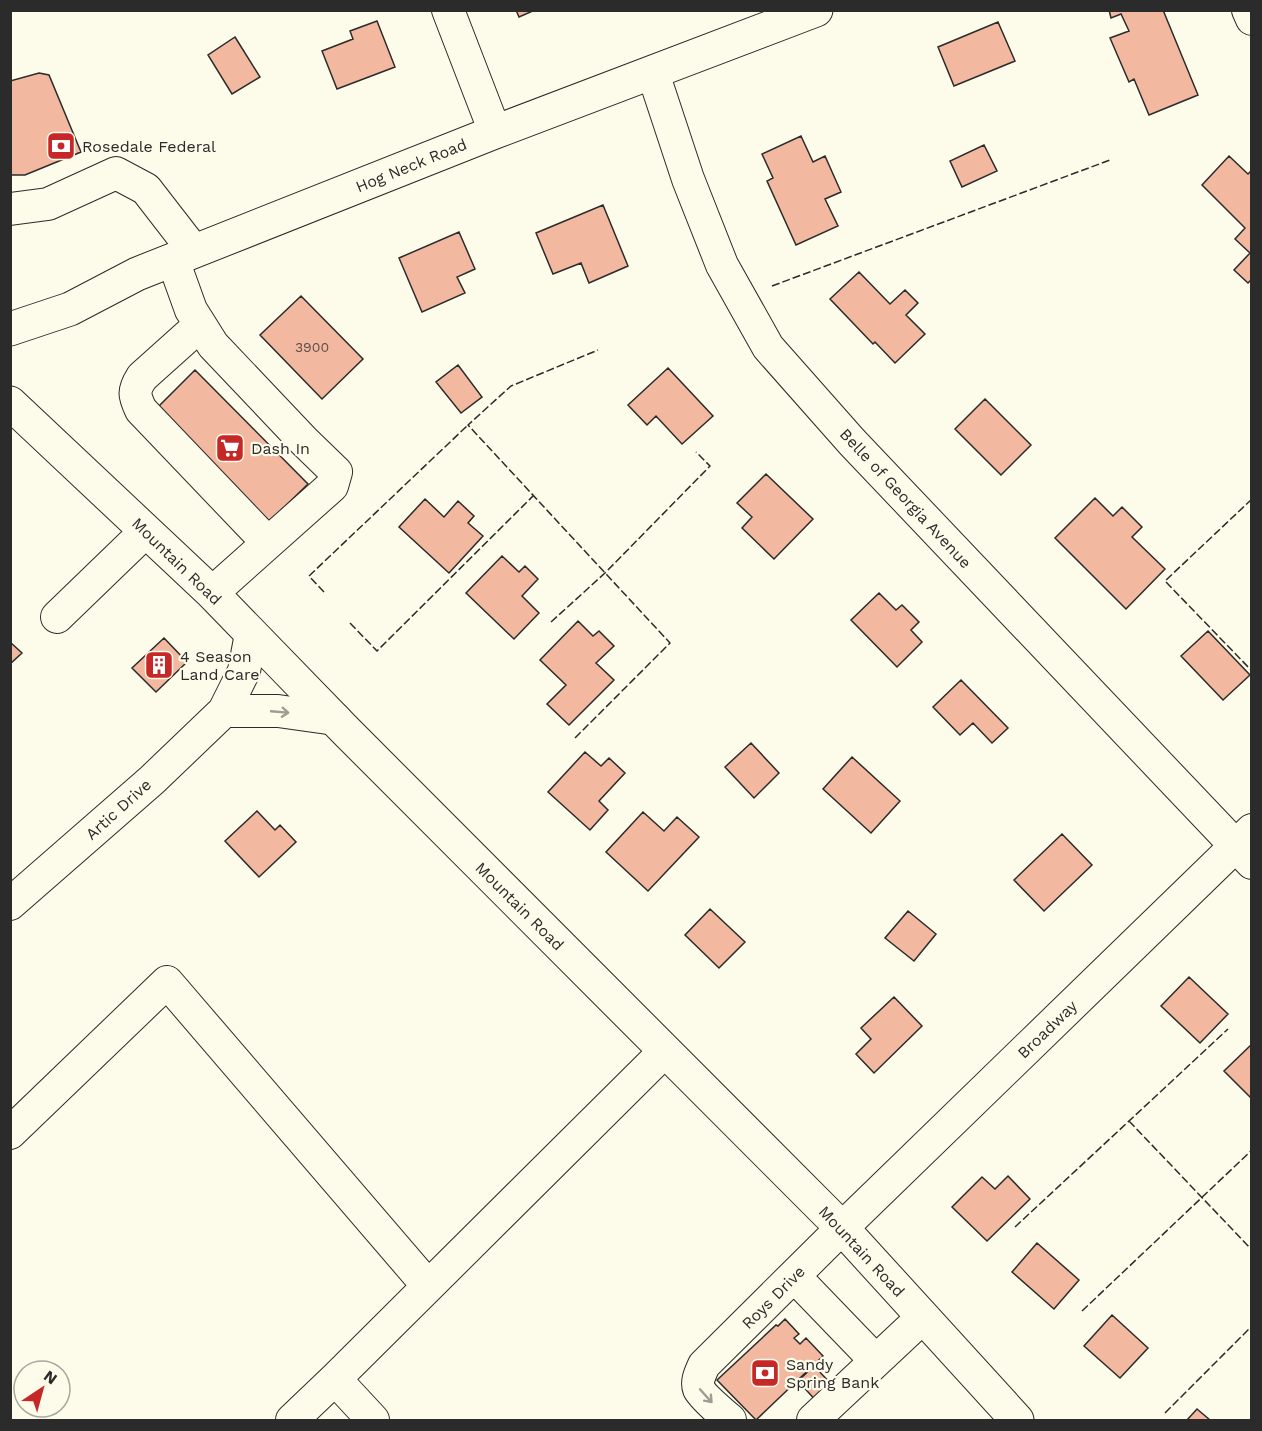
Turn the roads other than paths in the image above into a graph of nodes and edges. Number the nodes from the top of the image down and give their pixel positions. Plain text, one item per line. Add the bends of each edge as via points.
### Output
1 (448, 10) edge
2 (816, 10) edge
3 (1248, 10) edge
4 (1251, 19) edge
5 (653, 73) junction
6 (495, 132) junction
7 (10, 209) edge
8 (183, 256) junction
9 (200, 325) junction
10 (10, 329) edge
11 (10, 404) edge
12 (146, 531) junction
13 (268, 543) junction
14 (212, 593) junction
15 (57, 617) dead end
16 (251, 634) junction
17 (224, 711) junction
18 (335, 719) junction
19 (1246, 846) edge
20 (10, 904) edge
21 (665, 1051) junction
22 (10, 1133) edge
23 (842, 1228) junction
24 (794, 1276) junction
25 (428, 1286) junction
26 (923, 1317) junction
27 (876, 1361) junction
28 (335, 1379) junction
29 (292, 1420) edge
30 (373, 1420) edge
31 (730, 1420) edge
32 (813, 1420) edge
33 (1017, 1420) edge

1 - 6 street
2 - 5 main road, Hog Neck Road
3 - 4 street
5 - 6 main road, Hog Neck Road
5 - 19 street, Belle of Georgia Avenue via 688,180 722,265 768,347 860,450
6 - 8 main road, Hog Neck Road
7 - 8 street via 48,204 116,172 146,189
8 - 9 street via 192,310
8 - 10 main road, Hog Neck Road via 137,274 70,309
9 - 13 street via 142,377 135,397 141,410
9 - 13 street via 213,345 336,472 333,486
11 - 12 main road, Mountain Road
12 - 14 main road, Mountain Road
12 - 15 street
13 - 14 street
14 - 16 main road, Mountain Road
16 - 17 street, Artic Drive via 244,672
16 - 18 main road, Mountain Road
17 -> 18 street via 278,711
17 - 20 street, Artic Drive via 152,780
18 - 21 main road, Mountain Road
19 - 23 street, Broadway
21 - 23 main road, Mountain Road
21 - 25 street
22 - 25 street via 167,982
23 - 24 street, Roys Drive
23 - 26 main road, Mountain Road
24 - 27 street
24 -> 31 street, Roys Drive via 700,1373 699,1390
25 - 28 street
26 - 27 street
26 - 33 main road, Mountain Road
27 - 32 street
28 - 29 street
28 - 30 street

